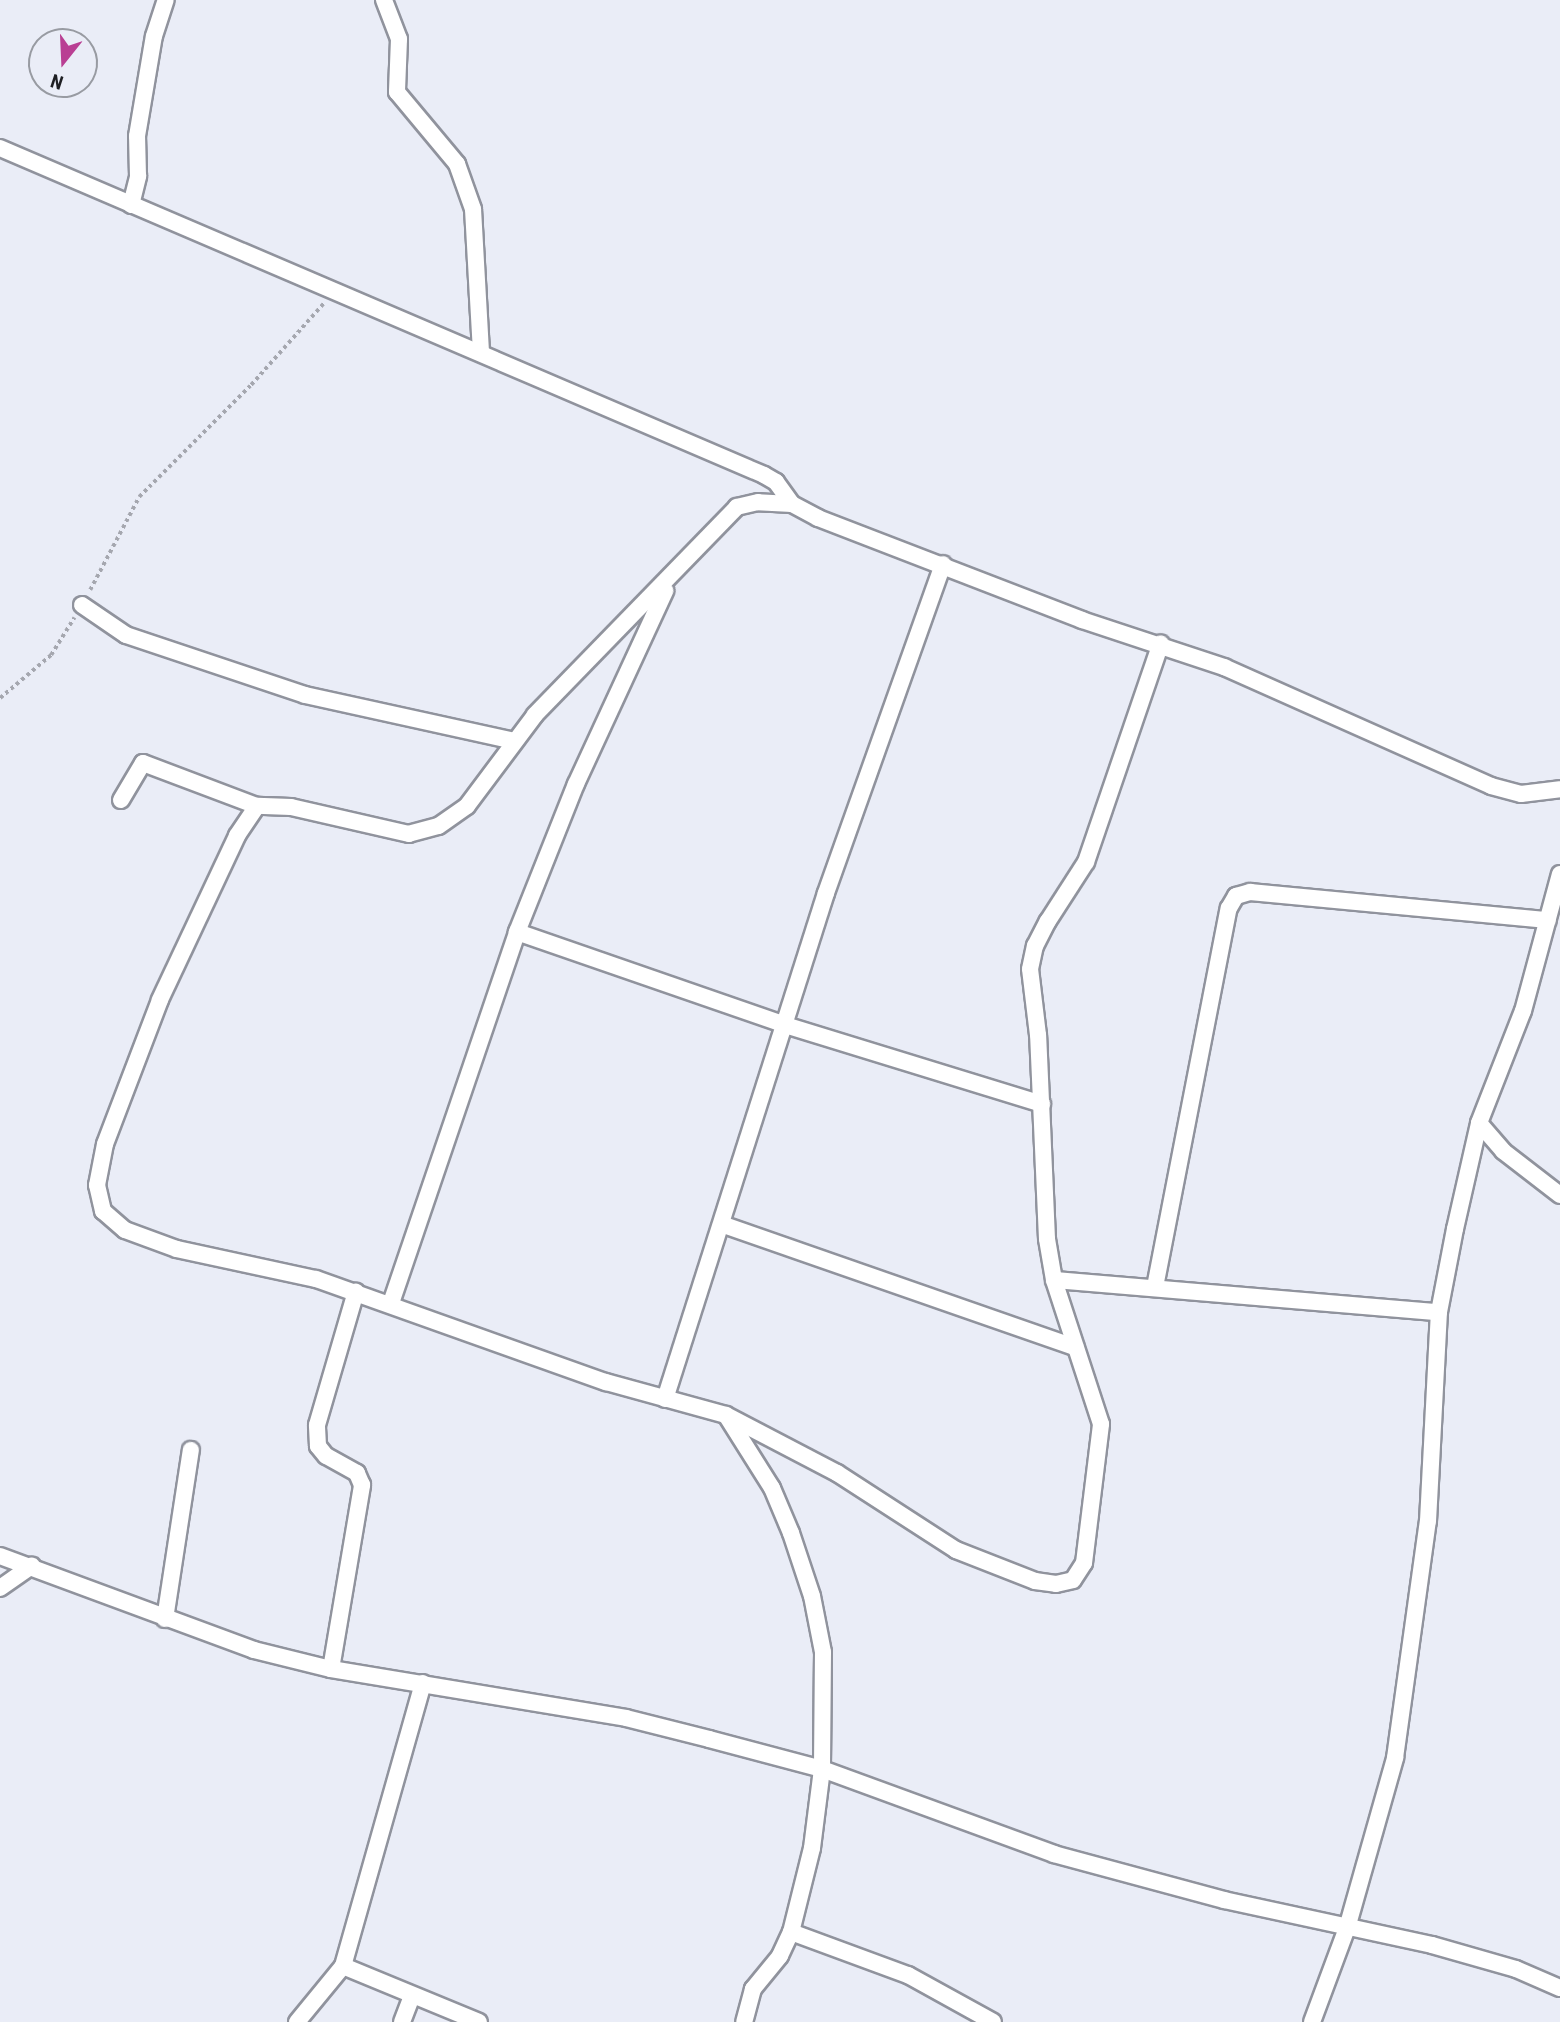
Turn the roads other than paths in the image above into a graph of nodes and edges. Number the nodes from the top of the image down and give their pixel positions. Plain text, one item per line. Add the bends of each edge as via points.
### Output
1 (166, 0) edge
2 (384, 0) edge
3 (0, 148) edge
4 (131, 205) junction
5 (481, 353) junction
6 (792, 504) junction
7 (943, 564) junction
8 (668, 582) junction
9 (82, 605) road end
10 (1161, 643) junction
11 (514, 741) junction
12 (1560, 789) edge
13 (121, 800) dead end
14 (257, 806) junction
15 (1560, 874) edge
16 (1548, 920) junction
17 (517, 932) junction
18 (785, 1025) junction
19 (1042, 1104) junction
20 (1479, 1122) junction
21 (1560, 1195) edge
22 (724, 1225) junction
23 (1054, 1280) junction
24 (1155, 1287) junction
25 (356, 1292) junction
26 (391, 1304) junction
27 (1439, 1312) junction
28 (1075, 1347) junction
29 (665, 1399) junction
30 (726, 1415) junction
31 (191, 1450) dead end
32 (0, 1556) edge
33 (32, 1566) junction
34 (0, 1588) edge
35 (165, 1619) junction
36 (331, 1669) junction
37 (423, 1683) junction
38 (822, 1769) junction
39 (1347, 1928) junction
40 (791, 1932) junction
41 (342, 1966) junction
42 (1560, 1988) edge
43 (411, 1997) junction
44 (297, 2022) edge
45 (402, 2022) edge
46 (479, 2022) edge
47 (744, 2022) edge
48 (993, 2022) edge
49 (1312, 2022) edge

1 - 4 street via 154,36
2 - 5 street via 399,39 397,92 457,164 473,209
3 - 4 street
4 - 5 street
5 - 6 street via 764,475 776,482
6 - 7 street
6 - 8 street via 758,502 737,507
7 - 10 street via 1082,620
7 - 18 street via 864,779
8 - 11 street
8 - 17 street via 576,784
9 - 11 street via 126,635 305,695
10 - 12 street via 1491,786 1521,794
10 - 19 street via 1086,862 1035,946 1031,996
11 - 14 street via 467,806 439,826 409,834 291,807
13 - 14 street via 144,763
14 - 25 street via 237,836 160,1000 105,1144 97,1185 103,1211 125,1230 177,1248
15 - 16 street
16 - 20 street via 1522,1011
16 - 24 street via 1250,892 1236,896 1229,908
17 - 18 street
17 - 26 street
18 - 19 street
18 - 22 street
19 - 23 street via 1043,1186
20 - 21 street via 1503,1151
20 - 27 street
22 - 28 street
22 - 29 street
23 - 24 street
23 - 28 street
24 - 27 street
25 - 26 street
25 - 36 street via 317,1425 318,1446 326,1457 357,1473 362,1485
26 - 29 street
27 - 39 street via 1428,1521 1406,1693 1389,1782
28 - 30 street via 1101,1424 1098,1463 1089,1497 1084,1563 1073,1580 1056,1584 993,1567 956,1550 837,1473
29 - 30 street
30 - 38 street via 772,1488 812,1596 823,1651
31 - 35 street
32 - 33 street
33 - 34 street
33 - 35 street
35 - 36 street via 254,1650
36 - 37 street
37 - 38 street via 626,1718
37 - 41 street
38 - 39 street via 1055,1854
38 - 40 street via 812,1848
39 - 42 street via 1433,1945 1516,1969
39 - 49 street
40 - 47 street via 780,1956 754,1989
40 - 48 street via 908,1975
41 - 43 street
41 - 44 street
43 - 45 street
43 - 46 street

